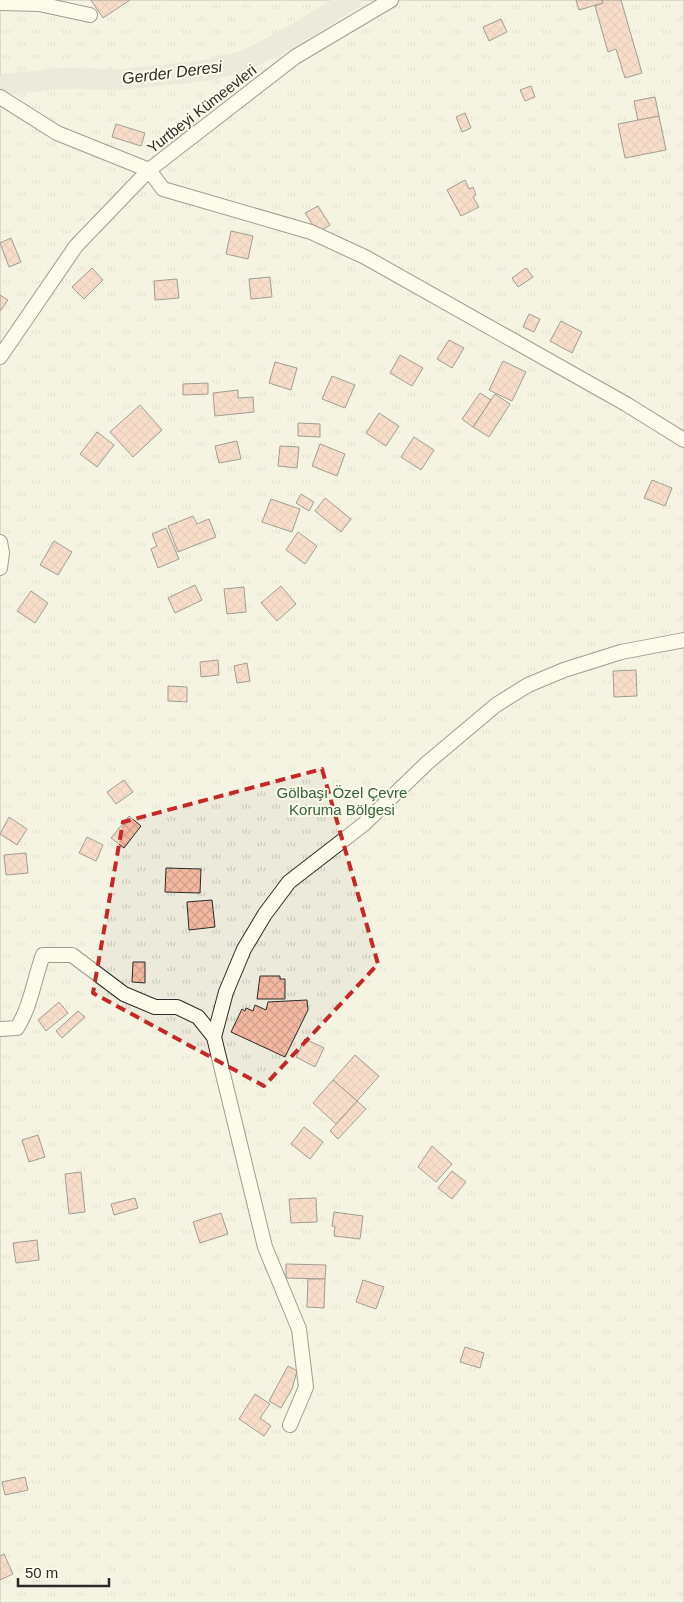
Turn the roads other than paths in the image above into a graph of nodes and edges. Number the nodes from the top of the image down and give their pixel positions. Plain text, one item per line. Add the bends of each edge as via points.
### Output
1 (391, 0) edge
2 (0, 3) edge
3 (90, 16) dead end
4 (0, 97) edge
5 (149, 170) junction
6 (0, 357) edge
7 (684, 440) edge
8 (0, 542) edge
9 (0, 568) edge
10 (684, 640) edge
11 (0, 1029) edge
12 (214, 1037) junction
13 (290, 1425) dead end

1 - 5 street, Yurtbeyi Kümeevleri via 295,57
2 - 3 street via 39,4
4 - 5 street, Yurtbeyi Kümeevleri via 33,121 57,133
5 - 6 street via 76,246
5 - 7 street via 163,189 311,232 365,257
8 - 9 street
10 - 12 street via 613,655 564,670 528,686 496,705 427,763 364,824 289,882 244,950 226,992
11 - 12 street via 17,1028 26,1013 43,955 72,954 124,994 155,1006 177,1006 198,1017
12 - 13 street via 265,1247 299,1329 306,1387

